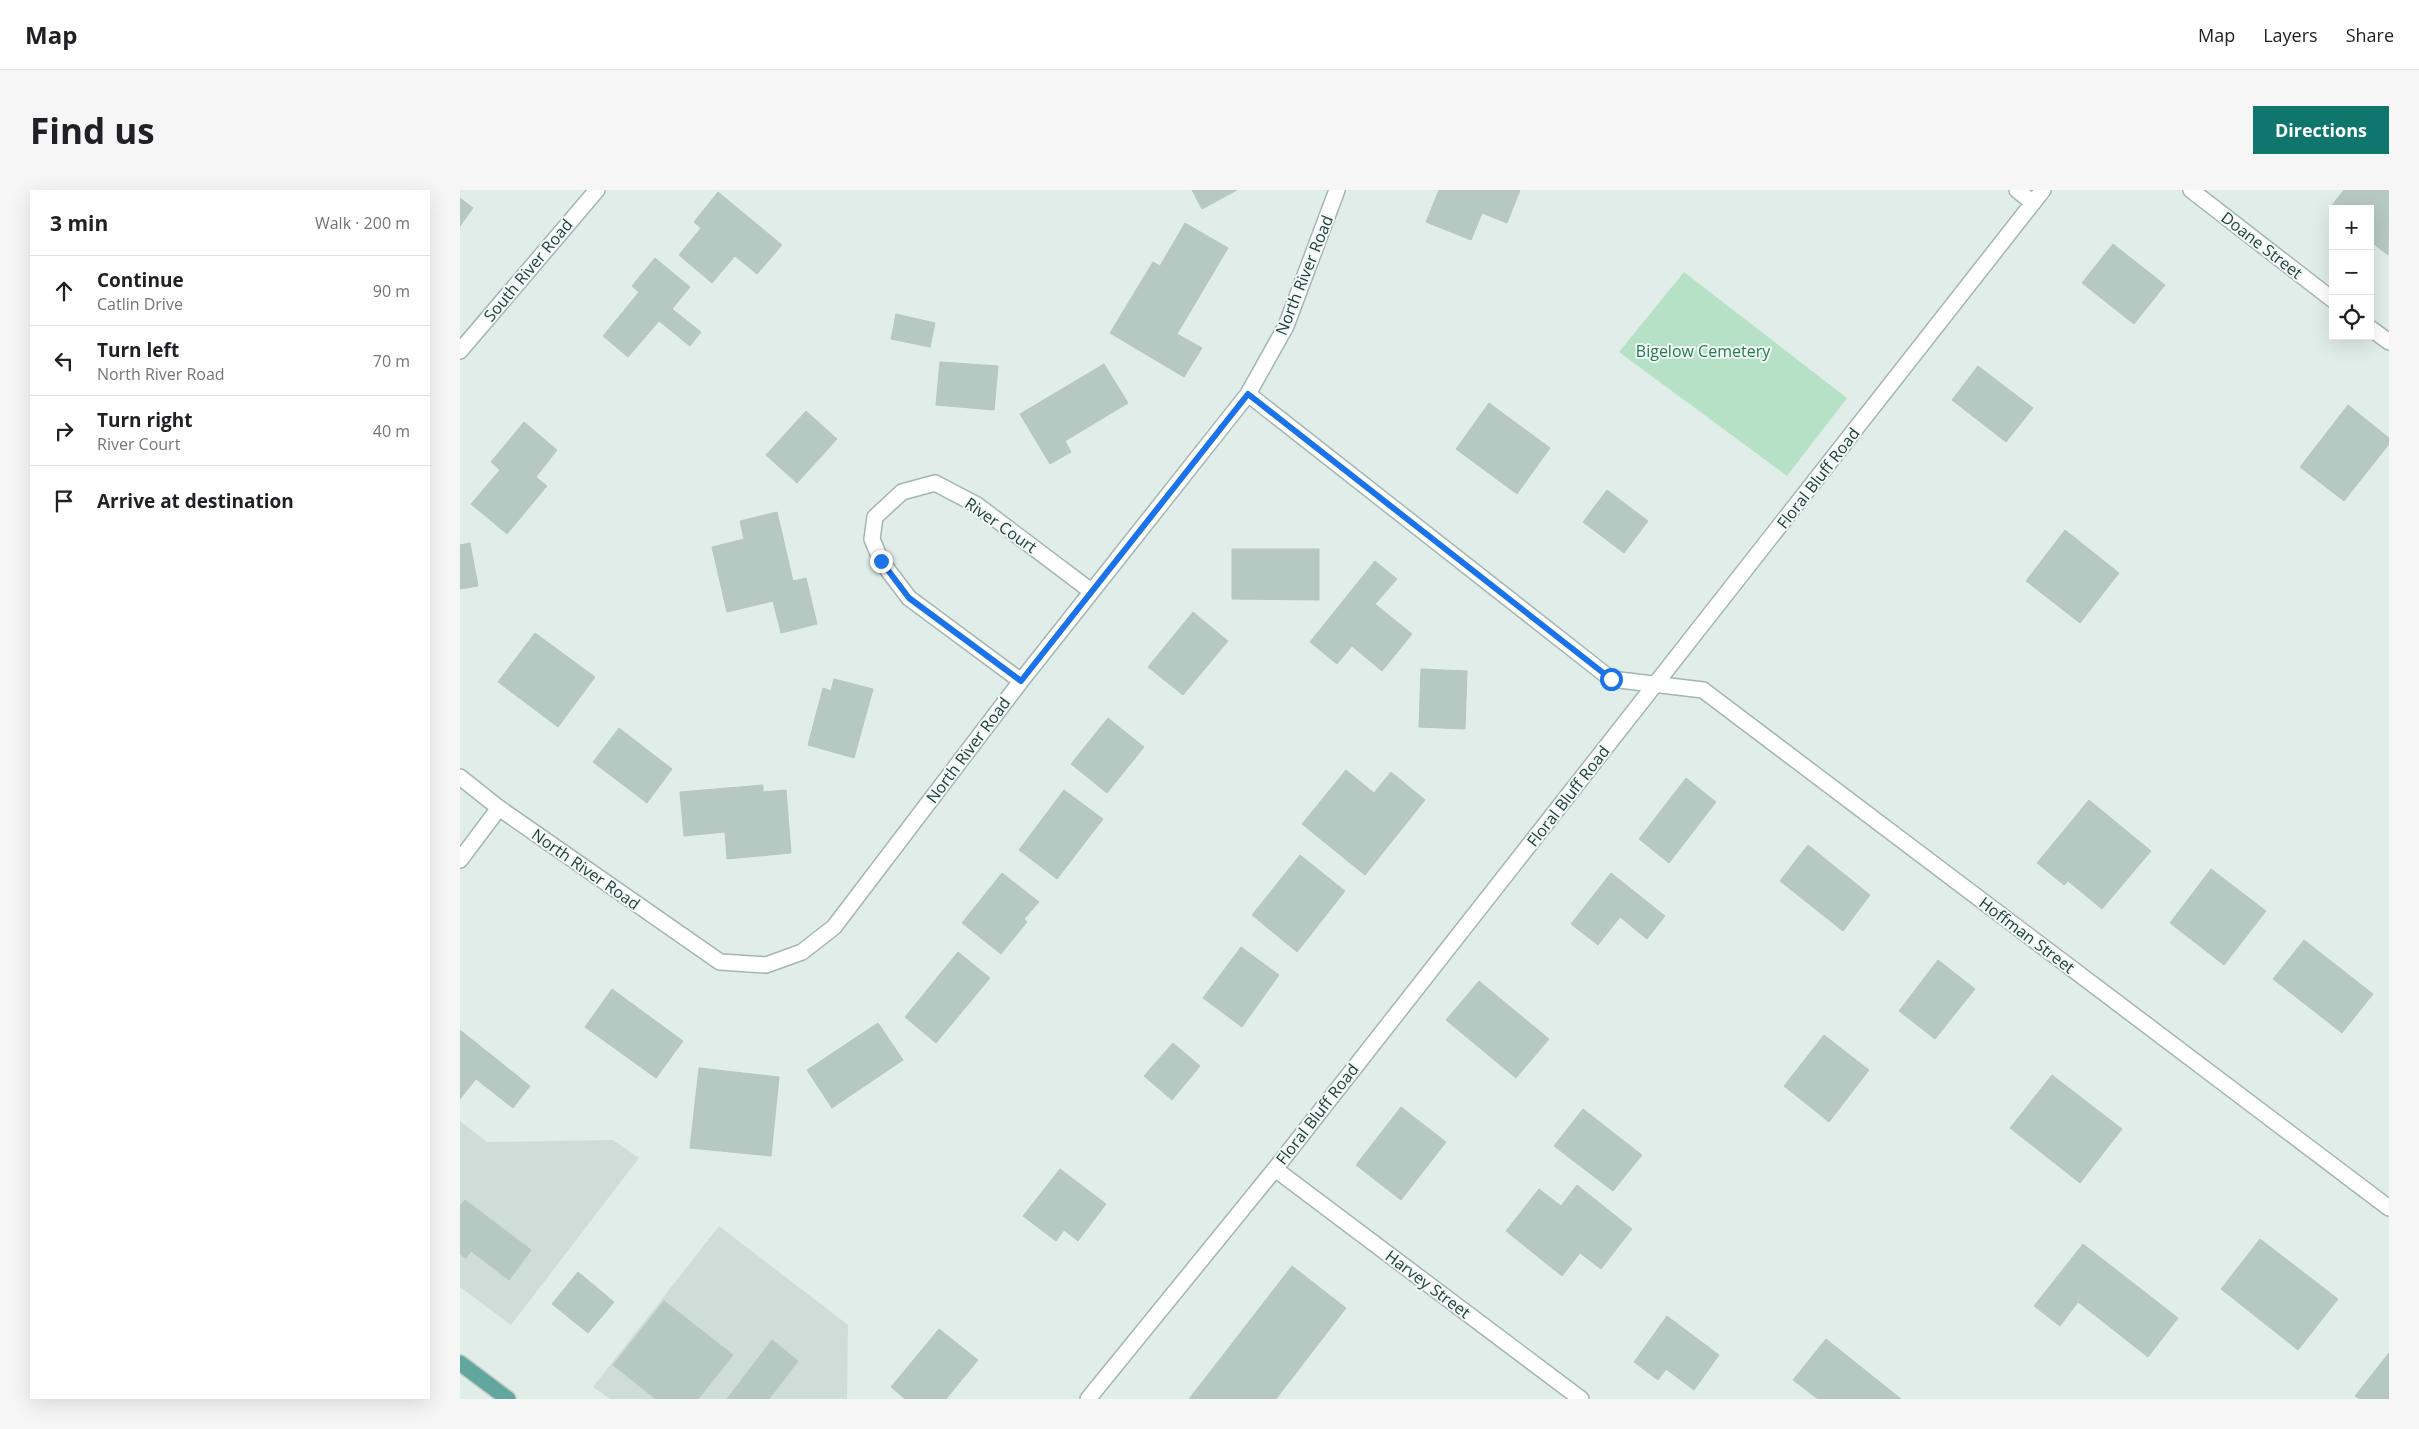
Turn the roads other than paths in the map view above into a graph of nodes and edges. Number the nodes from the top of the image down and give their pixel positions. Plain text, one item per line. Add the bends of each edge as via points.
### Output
1 (597, 190) edge
2 (1337, 190) edge
3 (2017, 190) edge
4 (2043, 190) edge
5 (2191, 190) edge
6 (2033, 203) junction
7 (2329, 297) edge
8 (2374, 331) edge
9 (2389, 342) edge
10 (460, 351) edge
11 (1248, 394) junction
12 (1091, 591) junction
13 (1021, 681) junction
14 (1656, 684) junction
15 (460, 777) edge
16 (499, 808) junction
17 (460, 860) edge
18 (1274, 1168) junction
19 (2389, 1208) edge
20 (460, 1363) edge
21 (508, 1399) edge
22 (1088, 1399) edge
23 (1581, 1399) edge

1 - 10 street, South River Road
2 - 11 street, North River Road via 1286,326
3 - 6 street
4 - 6 street, Floral Bluff Road
5 - 7 street, Doane Street
6 - 14 street, Floral Bluff Road
8 - 9 street
11 - 12 street, North River Road
11 - 14 street, Hoffman Street via 1611,679
12 - 13 street, North River Road
12 - 13 street, River Court via 977,505 935,483 902,492 875,517 872,539 881,561 909,598
13 - 16 street, North River Road via 834,927 802,952 766,965 720,962
14 - 18 street, Floral Bluff Road
14 - 19 street, Hoffman Street via 1702,690
15 - 16 street
16 - 17 street
18 - 22 street, Floral Bluff Road
18 - 23 street, Harvey Street
20 - 21 main road

